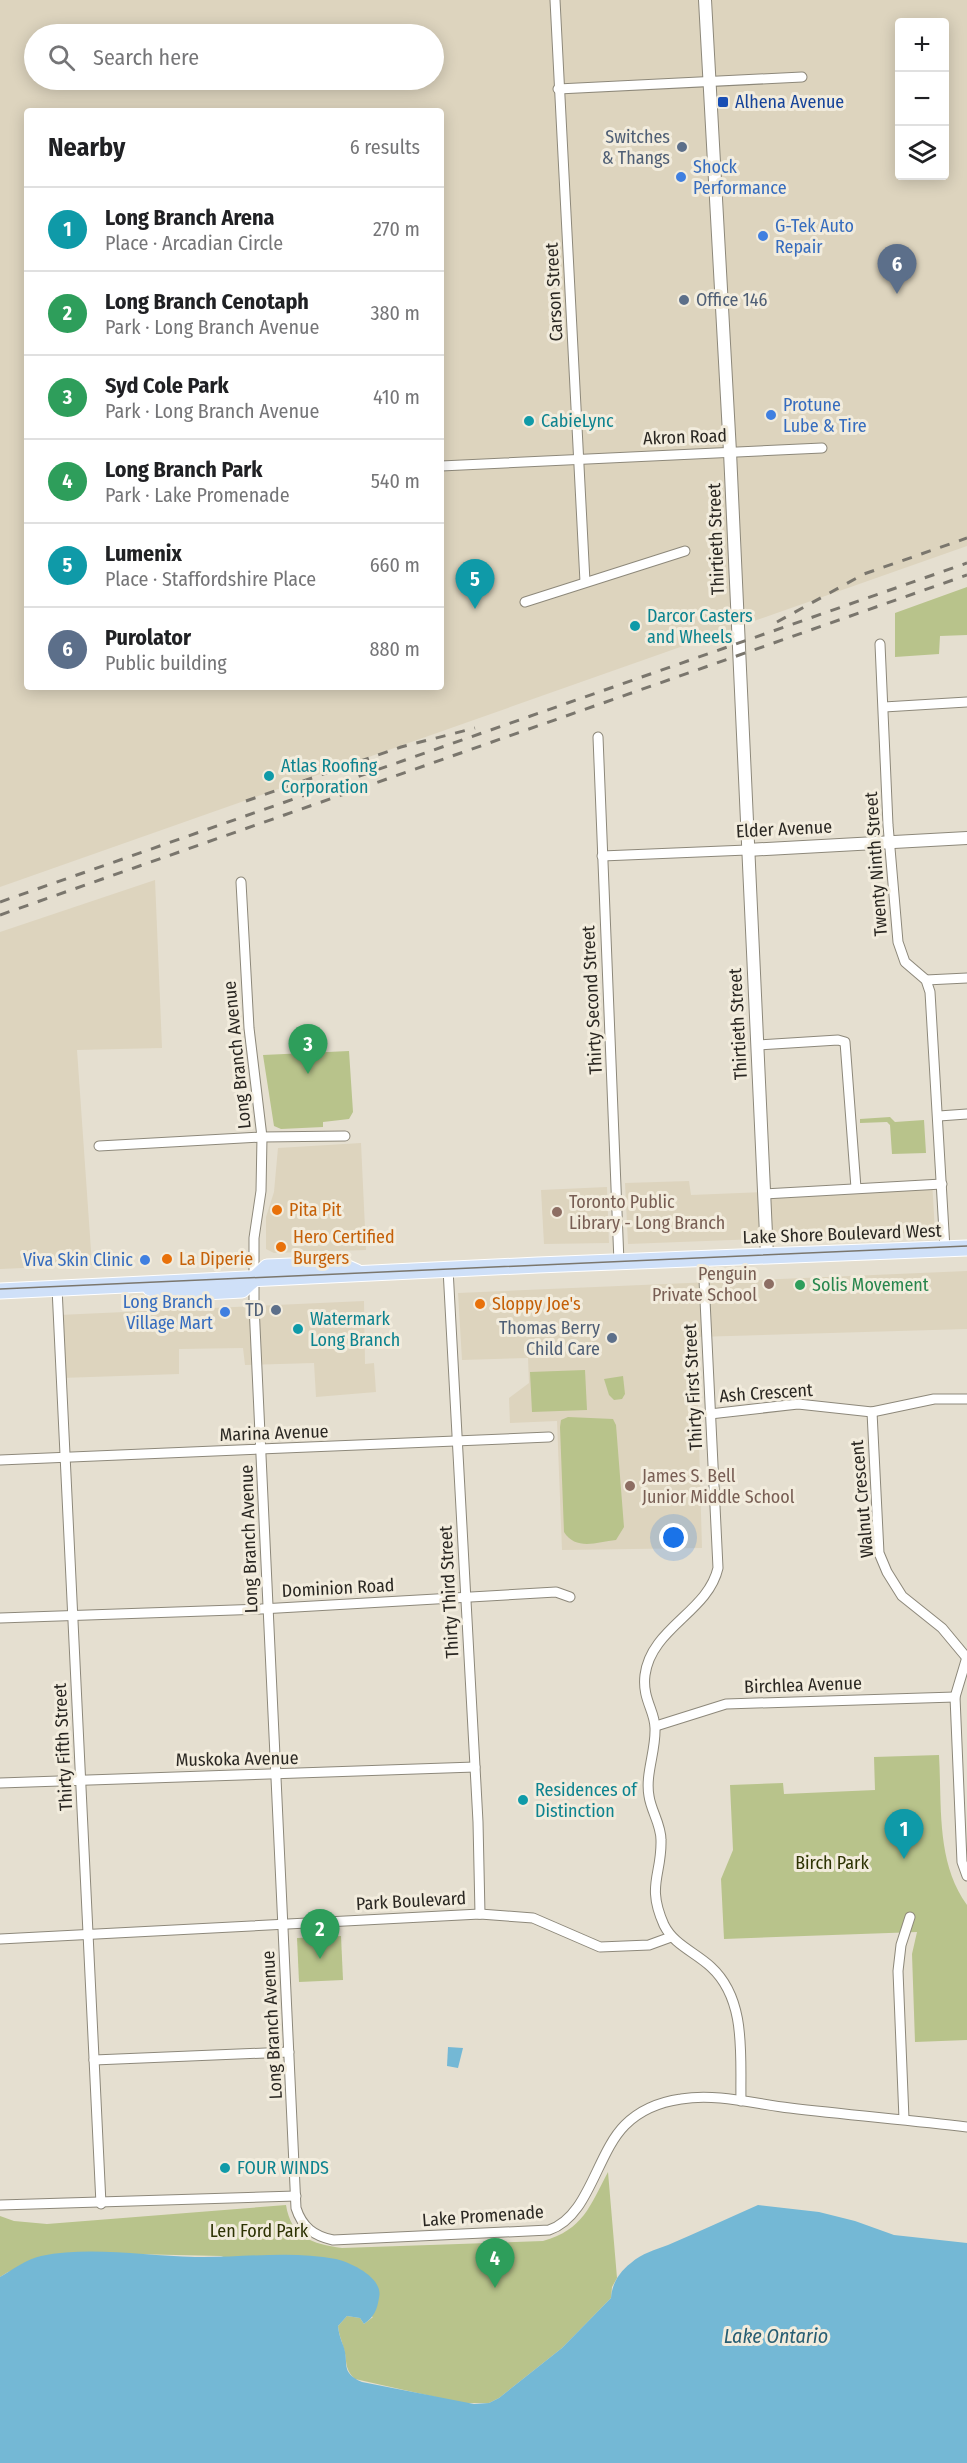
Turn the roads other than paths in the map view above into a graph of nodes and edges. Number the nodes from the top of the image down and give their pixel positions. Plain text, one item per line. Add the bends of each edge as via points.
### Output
1 (555, 0) edge
2 (705, 0) edge
3 (802, 77) dead end
4 (709, 82) junction
5 (558, 89) junction
6 (822, 448) dead end
7 (730, 452) junction
8 (580, 458) junction
9 (444, 466) edge
10 (685, 551) dead end
11 (585, 582) junction
12 (525, 602) dead end
13 (880, 644) dead end
14 (967, 702) edge
15 (884, 707) junction
16 (598, 737) dead end
17 (967, 838) edge
18 (889, 841) junction
19 (747, 850) junction
20 (602, 856) junction
21 (241, 882) dead end
22 (967, 978) edge
23 (926, 980) junction
24 (758, 1045) junction
25 (967, 1114) edge
26 (939, 1116) junction
27 (345, 1136) dead end
28 (262, 1137) junction
29 (99, 1146) dead end
30 (942, 1184) junction
31 (856, 1188) junction
32 (764, 1194) junction
33 (967, 1248) edge
34 (945, 1249) junction
35 (767, 1256) junction
36 (704, 1259) junction
37 (619, 1262) junction
38 (448, 1269) junction
39 (253, 1279) junction
40 (57, 1288) junction
41 (0, 1291) edge
42 (967, 1399) edge
43 (872, 1412) junction
44 (710, 1414) junction
45 (549, 1437) dead end
46 (459, 1441) junction
47 (262, 1451) junction
48 (66, 1457) junction
49 (0, 1460) edge
50 (464, 1597) junction
51 (570, 1597) dead end
52 (269, 1608) junction
53 (73, 1615) junction
54 (0, 1618) edge
55 (967, 1658) edge
56 (955, 1697) junction
57 (656, 1726) junction
58 (475, 1767) junction
59 (278, 1775) junction
60 (81, 1779) junction
61 (0, 1783) edge
62 (967, 1876) edge
63 (480, 1914) junction
64 (910, 1917) dead end
65 (283, 1923) junction
66 (89, 1935) junction
67 (671, 1937) junction
68 (0, 1939) edge
69 (289, 2052) junction
70 (94, 2060) junction
71 (741, 2101) junction
72 (904, 2119) junction
73 (967, 2127) edge
74 (296, 2196) junction
75 (101, 2204) junction
76 (0, 2205) edge

1 - 5 street, Carson Street
2 - 4 street, Thirtieth Street
3 - 4 street
4 - 5 street
4 - 7 street, Thirtieth Street
5 - 8 street, Carson Street
6 - 7 street, Akron Road
7 - 8 street, Akron Road
7 - 19 street, Thirtieth Street
8 - 9 street, Akron Road
8 - 11 street, Carson Street
10 - 11 street
11 - 12 street
13 - 15 street, Twenty Ninth Street
14 - 15 street
15 - 18 street, Twenty Ninth Street
16 - 20 street, Thirty Second Street
17 - 18 street, Elder Avenue
18 - 19 street, Elder Avenue
18 - 23 street, Twenty Ninth Street via 898,942 905,962
19 - 20 street, Elder Avenue
19 - 24 street, Thirtieth Street
20 - 37 street, Thirty Second Street
21 - 28 street, Long Branch Avenue via 249,1028
22 - 23 street
23 - 26 street
24 - 31 street via 845,1042
24 - 32 street, Thirtieth Street
25 - 26 street
26 - 30 street
27 - 28 street
28 - 29 street
28 - 39 street, Long Branch Avenue
30 - 31 street
30 - 34 street
31 - 32 street
32 - 35 street, Thirtieth Street
33 - 34 main road, Lake Shore Boulevard West
34 - 35 main road, Lake Shore Boulevard West
35 - 36 main road, Lake Shore Boulevard West
36 - 37 main road, Lake Shore Boulevard West
36 - 44 street, Thirty First Street
37 - 38 main road, Lake Shore Boulevard West
38 - 39 main road, Lake Shore Boulevard West via 360,1274 339,1264 267,1267
38 - 46 street, Thirty Third Street
39 - 40 main road, Lake Shore Boulevard West via 242,1290 168,1294 137,1284
39 - 47 street, Long Branch Avenue
40 - 41 main road, Lake Shore Boulevard West
40 - 48 street, Thirty Fifth Street
42 - 43 street, Ash Crescent via 934,1399
43 - 44 street, Ash Crescent via 806,1404
43 - 55 street, Walnut Crescent via 879,1553 902,1596 942,1629
44 - 57 street, Thirty First Street via 718,1568 712,1586 658,1642 648,1663 646,1697
45 - 46 street, Marina Avenue
46 - 47 street, Marina Avenue
46 - 50 street, Thirty Third Street
47 - 48 street, Marina Avenue
47 - 52 street, Long Branch Avenue
48 - 49 street, Marina Avenue
48 - 53 street, Thirty Fifth Street
50 - 51 street, Dominion Road via 556,1592
50 - 52 street, Dominion Road
50 - 58 street, Thirty Third Street
52 - 53 street, Dominion Road
52 - 59 street, Long Branch Avenue
53 - 54 street, Dominion Road
53 - 60 street, Thirty Fifth Street
55 - 56 street
56 - 57 street, Birchlea Avenue via 726,1704
56 - 62 street via 962,1862
57 - 67 street, Thirty First Street via 648,1787 661,1841 655,1891
58 - 59 street, Muskoka Avenue
58 - 63 street, Thirty Third Street
59 - 60 street, Muskoka Avenue
59 - 65 street, Long Branch Avenue
60 - 61 street, Muskoka Avenue
60 - 66 street, Thirty Fifth Street
63 - 65 street, Park Boulevard
63 - 67 street, Park Boulevard via 532,1918 600,1947 649,1945
64 - 72 street via 898,1971
65 - 66 street, Park Boulevard
65 - 69 street, Long Branch Avenue
66 - 68 street, Park Boulevard
66 - 70 street, Thirty Fifth Street
67 - 71 street, Thirty First Street via 711,1967 732,1996 738,2023
69 - 70 street
69 - 74 street, Long Branch Avenue
70 - 75 street, Thirty Fifth Street
71 - 72 street, Lake Promenade
71 - 74 street, Lake Promenade via 681,2098 657,2104 634,2117 616,2136 574,2213 549,2230 333,2240 306,2227 299,2216
72 - 73 street, Lake Promenade
74 - 75 street
75 - 76 street

